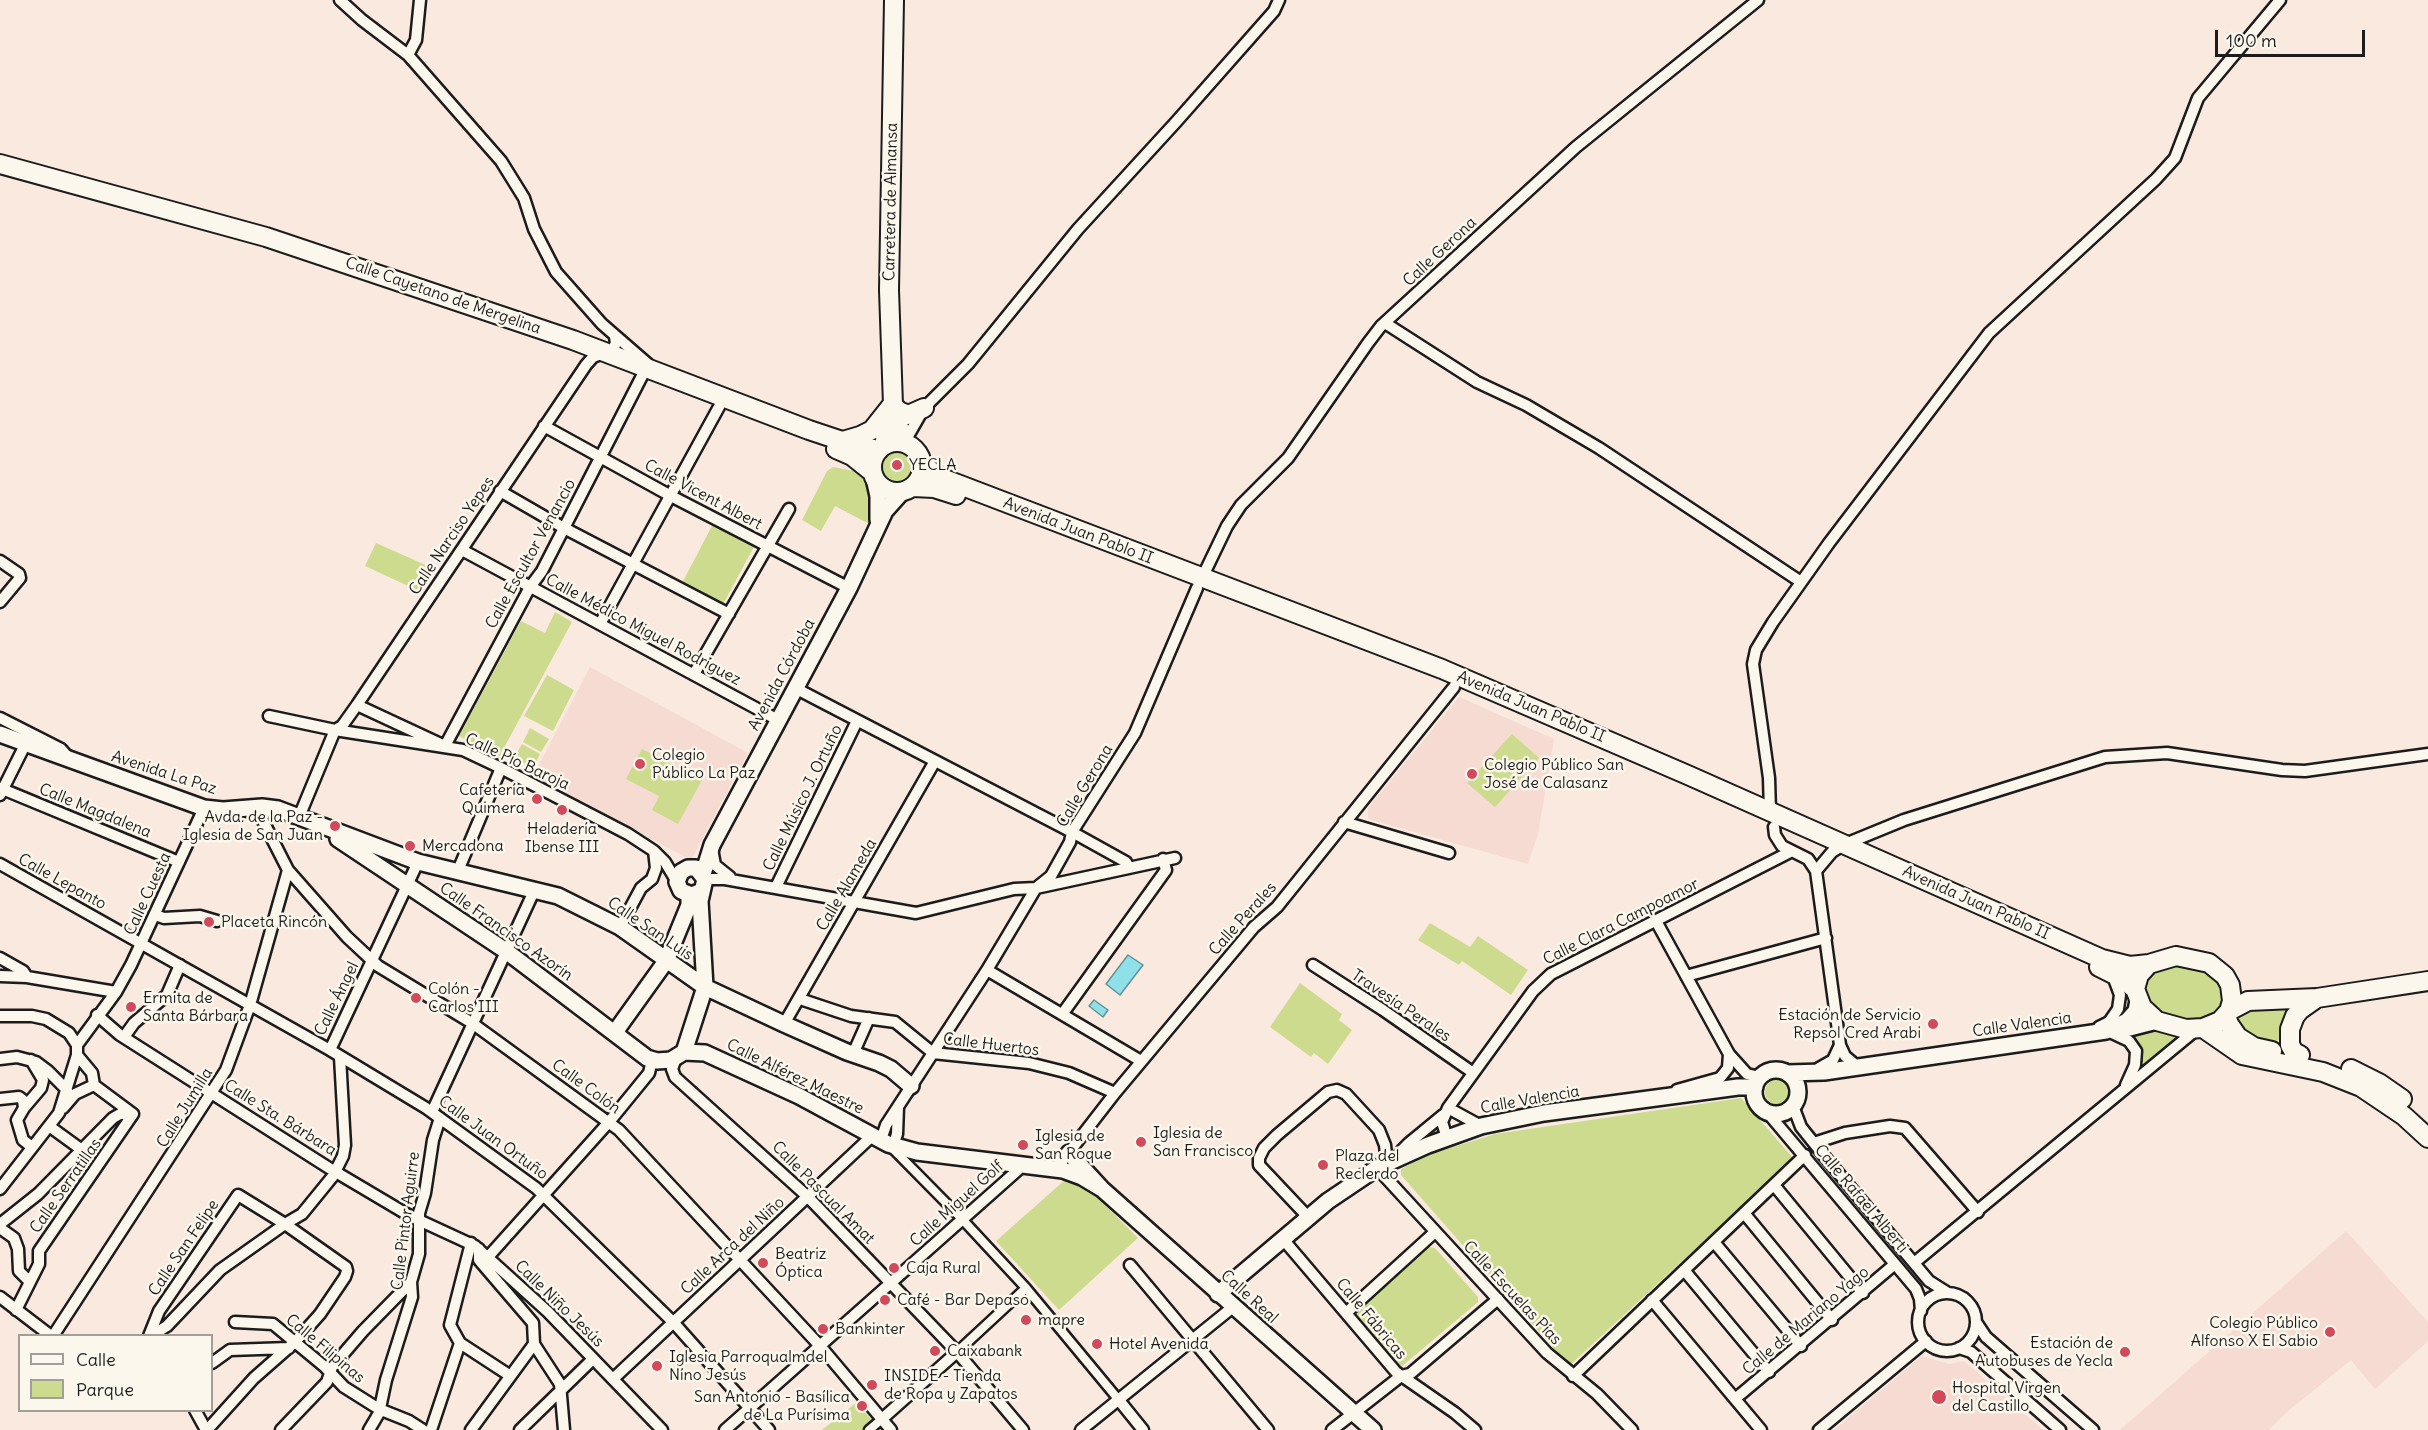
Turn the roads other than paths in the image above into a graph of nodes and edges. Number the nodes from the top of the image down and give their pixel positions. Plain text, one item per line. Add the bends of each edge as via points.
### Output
1 (340, 0) edge
2 (420, 0) edge
3 (894, 0) edge
4 (1279, 0) edge
5 (1758, 0) edge
6 (2280, 0) edge
7 (408, 56) junction
8 (0, 164) edge
9 (0, 173) edge
10 (1385, 323) junction
11 (605, 349) junction
12 (650, 374) junction
13 (720, 405) junction
14 (892, 405) junction
15 (924, 408) junction
16 (544, 426) junction
17 (843, 441) junction
18 (881, 447) junction
19 (911, 449) junction
20 (600, 458) junction
21 (873, 475) junction
22 (908, 490) junction
23 (500, 491) junction
24 (969, 494) junction
25 (671, 496) junction
26 (789, 509) dead end
27 (877, 526) junction
28 (564, 528) junction
29 (768, 546) junction
30 (462, 550) junction
31 (0, 561) edge
32 (633, 565) junction
33 (1801, 582) junction
34 (1199, 583) junction
35 (530, 586) junction
36 (849, 588) junction
37 (0, 602) edge
38 (729, 614) junction
39 (600, 624) junction
40 (694, 674) junction
41 (1454, 687) junction
42 (795, 688) junction
43 (357, 705) junction
44 (269, 716) dead end
45 (0, 718) edge
46 (778, 720) junction
47 (857, 721) junction
48 (335, 730) junction
49 (0, 734) edge
50 (26, 743) junction
51 (445, 746) junction
52 (2428, 754) edge
53 (72, 761) junction
54 (935, 761) junction
55 (501, 768) junction
56 (1, 791) edge
57 (267, 807) junction
58 (204, 808) junction
59 (237, 809) junction
60 (300, 817) junction
61 (1772, 819) junction
62 (1344, 822) junction
63 (315, 824) junction
64 (266, 828) junction
65 (1072, 832) junction
66 (1838, 848) junction
67 (710, 849) junction
68 (654, 851) junction
69 (1792, 851) junction
70 (1449, 853) dead end
71 (1175, 858) dead end
72 (1163, 860) junction
73 (179, 862) junction
74 (418, 862) junction
75 (0, 864) edge
76 (1129, 868) junction
77 (288, 870) junction
78 (1816, 871) junction
79 (457, 873) junction
80 (652, 879) junction
81 (690, 880) junction
82 (741, 881) junction
83 (407, 885) junction
84 (776, 888) junction
85 (1036, 888) junction
86 (535, 889) junction
87 (855, 902) junction
88 (155, 915) junction
89 (217, 921) dead end
90 (1656, 921) junction
91 (620, 927) junction
92 (1826, 938) junction
93 (142, 943) junction
94 (506, 951) junction
95 (0, 958) edge
96 (666, 960) junction
97 (372, 962) junction
98 (2149, 964) junction
99 (180, 965) junction
100 (1313, 965) dead end
101 (987, 970) junction
102 (2111, 973) junction
103 (0, 976) edge
104 (1686, 976) junction
105 (27, 977) junction
106 (2428, 981) edge
107 (2230, 985) junction
108 (705, 987) junction
109 (116, 992) junction
110 (2137, 994) junction
111 (2317, 998) junction
112 (800, 999) junction
113 (2264, 1000) junction
114 (250, 1005) junction
115 (1063, 1013) junction
116 (2228, 1013) junction
117 (97, 1015) junction
118 (0, 1016) edge
119 (869, 1018) junction
120 (2157, 1021) junction
121 (472, 1023) junction
122 (784, 1024) junction
123 (2200, 1029) junction
124 (2106, 1031) junction
125 (2085, 1034) junction
126 (617, 1035) junction
127 (124, 1037) junction
128 (1840, 1045) junction
129 (77, 1050) junction
130 (330, 1050) junction
131 (933, 1053) junction
132 (853, 1054) junction
133 (1729, 1054) junction
134 (680, 1055) junction
135 (2300, 1055) junction
136 (340, 1057) junction
137 (0, 1059) edge
138 (31, 1060) junction
139 (1141, 1061) junction
140 (650, 1067) junction
141 (1858, 1067) junction
142 (1472, 1072) junction
143 (1824, 1072) junction
144 (1787, 1073) junction
145 (1803, 1073) junction
146 (675, 1077) junction
147 (1759, 1080) junction
148 (94, 1085) junction
149 (911, 1086) junction
150 (66, 1090) junction
151 (2121, 1090) junction
152 (1116, 1093) junction
153 (213, 1094) junction
154 (1662, 1098) junction
155 (0, 1099) edge
156 (1796, 1099) junction
157 (24, 1108) junction
158 (1445, 1112) junction
159 (1767, 1112) junction
160 (59, 1113) junction
161 (133, 1114) junction
162 (436, 1115) junction
163 (609, 1122) junction
164 (2428, 1122) edge
165 (49, 1126) junction
166 (1481, 1126) junction
167 (1447, 1138) junction
168 (2428, 1138) edge
169 (881, 1141) junction
170 (1814, 1143) junction
171 (32, 1147) junction
172 (82, 1150) junction
173 (1069, 1153) junction
174 (1805, 1155) junction
175 (1388, 1163) junction
176 (1018, 1164) junction
177 (1052, 1168) junction
178 (335, 1170) junction
179 (1774, 1185) junction
180 (0, 1189) edge
181 (1102, 1189) junction
182 (544, 1194) junction
183 (807, 1196) junction
184 (1978, 1212) junction
185 (1744, 1214) junction
186 (1308, 1217) junction
187 (962, 1219) junction
188 (2, 1220) edge
189 (420, 1221) junction
190 (285, 1224) junction
191 (1435, 1232) junction
192 (1282, 1238) junction
193 (1714, 1242) junction
194 (475, 1246) junction
195 (488, 1257) junction
196 (741, 1258) junction
197 (1914, 1263) junction
198 (1895, 1264) junction
199 (1130, 1266) dead end
200 (1684, 1270) junction
201 (29, 1281) junction
202 (411, 1282) junction
203 (891, 1283) junction
204 (1026, 1288) junction
205 (1863, 1293) junction
206 (1948, 1293) junction
207 (1218, 1294) junction
208 (0, 1297) edge
209 (1498, 1299) junction
210 (1652, 1300) junction
211 (1233, 1307) junction
212 (16, 1310) junction
213 (1921, 1311) junction
214 (1346, 1313) junction
215 (1832, 1320) junction
216 (235, 1322) dead end
217 (1976, 1322) junction
218 (674, 1323) junction
219 (51, 1334) edge
220 (53, 1334) edge
221 (150, 1334) edge
222 (152, 1334) edge
223 (1192, 1340) junction
224 (1926, 1341) junction
225 (460, 1343) junction
226 (534, 1344) junction
227 (292, 1345) junction
228 (1801, 1346) junction
229 (821, 1347) junction
230 (1959, 1348) junction
231 (957, 1352) junction
232 (593, 1359) junction
233 (213, 1362) edge
234 (1769, 1372) junction
235 (329, 1373) junction
236 (509, 1375) junction
237 (1401, 1376) junction
238 (1573, 1376) junction
239 (614, 1378) junction
240 (561, 1390) junction
241 (2050, 1393) junction
242 (1735, 1399) junction
243 (1118, 1400) junction
244 (2035, 1408) junction
245 (379, 1409) junction
246 (750, 1409) junction
247 (196, 1412) edge
248 (1354, 1413) junction
249 (882, 1419) junction
250 (207, 1430) edge
251 (281, 1430) edge
252 (369, 1430) edge
253 (423, 1430) edge
254 (431, 1430) edge
255 (471, 1430) edge
256 (520, 1430) edge
257 (564, 1430) edge
258 (662, 1430) edge
259 (725, 1430) edge
260 (768, 1430) edge
261 (869, 1430) edge
262 (891, 1430) edge
263 (1023, 1430) edge
264 (1080, 1430) edge
265 (1143, 1430) edge
266 (1268, 1430) edge
267 (1332, 1430) edge
268 (1373, 1430) edge
269 (1475, 1430) edge
270 (1632, 1430) edge
271 (1761, 1430) edge
272 (1819, 1430) edge
273 (2060, 1430) edge
274 (2093, 1430) edge

1 - 7 street
2 - 7 street via 416,40
3 - 14 main road, Carretera de Almansa via 889,290
4 - 15 street via 1274,11 1078,229 968,364
5 - 10 street, Calle Gerona via 1576,147
6 - 33 street via 2198,98 2175,158 2156,180 1989,333
7 - 11 street via 501,160 524,198 534,229 556,272
8 - 11 main road, Calle Cayetano de Mergelina via 266,237
9 - 11 main road, Calle Cayetano de Mergelina via 264,246
10 - 33 street via 1477,382 1526,405 1599,448
10 - 34 street, Calle Gerona via 1288,458 1242,505
11 - 12 main road, Calle Cayetano de Mergelina
11 - 12 street
11 - 16 street, Calle Narciso Yepes
12 - 13 main road, Calle Cayetano de Mergelina
12 - 17 main road, Calle Cayetano de Mergelina
12 - 20 street, Calle Escultor Venancio
13 - 21 main road, Calle Cayetano de Mergelina via 852,456
13 - 25 street
14 - 15 main road via 908,415
14 - 17 main road via 872,430
14 - 18 main road
14 - 19 main road
15 - 19 street via 915,425
16 - 20 street, Calle Vicent Albert
16 - 23 street, Calle Narciso Yepes
17 - 18 main road, Calle Cayetano de Mergelina
18 - 19 main road via 897,442
18 - 21 main road via 872,464
19 - 22 main road via 921,477
19 - 24 main road via 935,475
20 - 25 street, Calle Vicent Albert
20 - 28 street, Calle Escultor Venancio
21 - 22 main road via 887,490
21 - 27 main road via 878,496
22 - 24 main road via 934,488
22 - 27 main road, Avenida Córdoba via 890,503
23 - 28 street
23 - 30 street, Calle Narciso Yepes
24 - 34 main road, Avenida Juan Pablo II
25 - 29 street, Calle Vicent Albert
25 - 32 street
26 - 29 street
27 - 36 main road, Avenida Córdoba
28 - 32 street
28 - 35 street, Calle Escultor Venancio
29 - 36 street, Calle Vicent Albert
29 - 38 street
30 - 35 street, Calle Médico Miguel Rodríguez
30 - 43 street, Calle Narciso Yepes
31 - 37 street via 20,578
32 - 38 street
32 - 39 street
33 - 61 street via 1753,658
34 - 41 main road, Avenida Juan Pablo II
34 - 61 main road, Avenida Juan Pablo II via 1442,669
34 - 65 street, Calle Gerona via 1139,726
35 - 39 street, Calle Médico Miguel Rodríguez
35 - 51 street, Calle Escultor Venancio
36 - 42 main road, Avenida Córdoba
38 - 40 street
39 - 40 street, Calle Médico Miguel Rodríguez
40 - 46 street, Calle Médico Miguel Rodríguez
41 - 61 main road, Avenida Juan Pablo II
41 - 62 street, Calle Perales
42 - 46 main road, Avenida Córdoba
42 - 47 street
43 - 48 street, Calle Narciso Yepes
43 - 51 street
44 - 48 street, Calle Pío Baroja
45 - 53 street, Avenida La Paz via 61,748
46 - 67 main road, Avenida Córdoba
47 - 54 street
47 - 84 street, Calle Músico J. Ortuño
48 - 51 street, Calle Pío Baroja
48 - 60 street
49 - 50 main road, Avenida La Paz
50 - 53 main road, Avenida La Paz
50 - 56 street
51 - 55 street, Calle Pío Baroja
52 - 66 street via 2305,771 2168,753 2092,760 1904,820
53 - 58 main road, Avenida La Paz
54 - 65 street
54 - 87 street, Calle Alameda
55 - 68 street, Calle Pío Baroja
55 - 79 street
56 - 73 street, Calle Magdalena
57 - 59 main road, Avenida La Paz
57 - 60 main road, Avenida La Paz
57 - 64 street via 262,819
58 - 59 main road, Avenida La Paz
58 - 73 street, Calle Cuesta
59 - 64 street
60 - 63 main road, Avenida La Paz
61 - 66 main road, Avenida Juan Pablo II
61 - 69 street via 1778,842
62 - 70 street
62 - 139 street, Calle Perales via 1277,907 1254,927
63 - 74 main road, Calle San Luis
63 - 83 main road, Calle Francisco Azorín
64 - 77 street, Calle Colón
65 - 76 street via 1126,862
65 - 85 street, Calle Gerona via 1051,876
66 - 78 street
66 - 98 main road, Avenida Juan Pablo II via 2102,959 2130,966
66 - 102 main road, Avenida Juan Pablo II
67 - 81 main road, Avenida Córdoba
67 - 82 street via 718,869
68 - 80 street via 657,863
68 - 81 street, Calle Pío Baroja
69 - 78 street via 1808,860
69 - 90 street, Calle Clara Campoamor
71 - 72 street
72 - 76 street
72 - 115 street via 1166,870
73 - 88 street, Calle Cuesta
74 - 79 main road, Calle San Luis
74 - 83 street, Calle Ángel
75 - 93 street, Calle Lepanto
76 - 85 street
77 - 97 street, Calle Colón
77 - 114 street, Calle Jumilla
78 - 92 street
79 - 86 main road, Calle San Luis
80 - 81 street
80 - 91 street via 641,888
81 - 82 street via 712,877
81 - 96 main road via 689,905
81 - 108 main road
82 - 84 street
83 - 94 main road, Calle Francisco Azorín
83 - 97 street, Calle Ángel
84 - 87 street
85 - 87 street via 1014,889 916,913
85 - 101 street, Calle Gerona
86 - 91 main road, Calle San Luis via 573,902
86 - 94 street, Calle Pintor Aguirre
87 - 112 street, Calle Alameda
88 - 89 street via 200,916
88 - 93 street, Calle Cuesta
90 - 104 street
90 - 142 street, Calle Clara Campoamor via 1551,974 1533,991
91 - 96 main road, Calle San Luis
92 - 104 street
92 - 128 street
93 - 99 street, Calle Juan Ortuño
93 - 109 street, Calle Cuesta
94 - 121 street, Calle Pintor Aguirre
94 - 126 main road, Calle Francisco Azorín
95 - 105 street via 23,970
96 - 108 main road, Calle San Luis
96 - 126 main road
97 - 121 street, Calle Colón
97 - 130 street, Calle Ángel
98 - 107 main road via 2176,956 2199,959 2219,969
98 - 110 main road via 2139,975
99 - 114 street, Calle Juan Ortuño
99 - 127 street via 167,995 134,1023
100 - 142 street, Travesía Perales
101 - 115 street
101 - 131 street, Calle Gerona
102 - 110 main road, Avenida Juan Pablo II
102 - 125 street via 2120,995 2118,1009 2109,1022
103 - 105 street
104 - 133 street
105 - 109 street
106 - 111 main road
107 - 113 main road
107 - 116 main road via 2232,1001
108 - 122 main road, Calle San Luis
108 - 134 main road
109 - 117 street, Calle Cuesta
110 - 120 main road via 2146,1012
110 - 124 main road, Calle Valencia via 2136,1011 2127,1022
111 - 113 main road
111 - 135 main road via 2300,1010 2290,1029 2290,1045
112 - 119 street, Calle Huertos
112 - 122 street, Calle Alameda
113 - 116 main road via 2240,1004
114 - 130 street, Calle Juan Ortuño
114 - 153 street, Calle Jumilla via 226,1071
115 - 139 street
116 - 123 main road via 2212,1026
116 - 135 main road via 2233,1031 2245,1042 2268,1051
117 - 127 street, Calle Sta. Bárbara
117 - 129 street, Calle Cuesta
118 - 129 street via 46,1019 69,1033
119 - 131 street, Calle Huertos via 900,1024
119 - 132 street
120 - 123 main road
120 - 124 main road
121 - 162 street, Calle Pintor Aguirre
121 - 163 street, Calle Colón
122 - 132 main road, Calle San Luis
123 - 151 street
123 - 168 main road via 2242,1055 2323,1072 2361,1088 2404,1116
124 - 125 main road, Calle Valencia
124 - 151 street via 2123,1036 2135,1047 2135,1065
125 - 141 main road, Calle Valencia
126 - 140 main road, Calle Francisco Azorín
127 - 153 street, Calle Sta. Bárbara
128 - 141 street via 1845,1056
128 - 145 street via 1830,1064
129 - 148 street via 92,1073
129 - 150 street, Calle Cuesta
130 - 136 street, Calle Juan Ortuño
131 - 149 street, Calle Gerona
131 - 152 street, Calle Huertos via 1029,1063 1069,1073
132 - 149 main road, Calle San Luis via 885,1066
133 - 147 street via 1747,1074
133 - 154 street via 1728,1068 1720,1078 1683,1087
134 - 140 main road
134 - 146 street via 672,1069
134 - 169 main road, Calle Alférez Maestre via 705,1053 808,1101
135 - 164 main road via 2343,1065 2379,1083
136 - 162 street, Calle Juan Ortuño
136 - 178 street via 345,1145
137 - 138 street
138 - 150 street
138 - 157 street via 43,1083
139 - 152 street, Calle Perales
140 - 146 street
140 - 163 street
141 - 143 main road, Calle Valencia
142 - 158 street, Calle Clara Campoamor
143 - 145 main road, Calle Valencia
143 - 156 main road, Calle Valencia via 1810,1080
144 - 145 main road, Calle Valencia
144 - 147 main road via 1775,1070
144 - 156 main road via 1797,1083
146 - 183 street, Calle Pascual Amat
147 - 154 main road, Calle Valencia via 1738,1087
147 - 159 main road via 1754,1094
148 - 160 street via 75,1094
148 - 161 street
149 - 169 street, Calle Gerona via 886,1125
150 - 160 street, Calle Cuesta
151 - 184 street
152 - 173 street, Calle Perales
153 - 178 street, Calle Sta. Bárbara
153 - 220 street, Calle Jumilla
154 - 166 main road, Calle Valencia via 1544,1113
155 - 157 street via 19,1097
156 - 159 main road via 1784,1113
156 - 170 street, Calle Rafael Alberti via 1801,1127
157 - 171 street via 17,1120 23,1140
158 - 166 street
158 - 167 street via 1442,1122
158 - 175 street, Calle Clara Campoamor
159 - 174 street, Calle Rafael Alberti
160 - 165 street
161 - 172 street via 113,1118
161 - 201 street, Calle Serratillas via 39,1251 39,1264
162 - 182 street, Calle Juan Ortuño
162 - 189 street, Calle Pintor Aguirre
163 - 182 street
163 - 196 street, Calle Colón
165 - 171 street
165 - 172 street
166 - 167 main road, Calle Valencia
167 - 175 main road, Calle Valencia
169 - 176 main road, Calle Alférez Maestre via 917,1152
169 - 183 street, Calle Arca del Niño
169 - 187 street
170 - 184 street via 1845,1133 1890,1126 1905,1128
170 - 197 street, Calle Rafael Alberti
171 - 180 street
172 - 188 street via 38,1194
173 - 177 street, Calle Perales
173 - 181 main road
174 - 179 street
174 - 198 street, Calle Rafael Alberti
175 - 186 main road, Calle Valencia
175 - 186 street via 1379,1130 1346,1094 1328,1092 1264,1148 1259,1158 1259,1165
175 - 191 street, Calle Escuelas Pías
176 - 177 main road, Calle Alférez Maestre
176 - 187 street, Calle Miguel Golf via 1018,1170
177 - 181 main road, Calle Alférez Maestre via 1071,1172
178 - 189 street, Calle Sta. Bárbara
178 - 190 street via 309,1208
179 - 185 street
179 - 205 street
181 - 207 main road, Calle Real
182 - 195 street
182 - 218 street, Calle Juan Ortuño
183 - 196 street, Calle Arca del Niño
183 - 203 street, Calle Pascual Amat
184 - 197 street
185 - 193 street
185 - 215 street
186 - 192 main road, Calle Valencia
187 - 203 street, Calle Miguel Golf
187 - 204 street
188 - 201 street via 18,1249 19,1271
189 - 194 street, Calle Niño Jesús
189 - 202 street, Calle Pintor Aguirre via 418,1261
190 - 221 street, Calle San Felipe via 237,1196 159,1311
190 - 222 street via 220,1270 167,1326
190 - 227 street via 347,1271 320,1314
191 - 209 street, Calle Escuelas Pías
191 - 214 street
192 - 207 main road, Calle Valencia
192 - 214 street, Calle Fábricas
193 - 200 street
193 - 228 street
194 - 195 street, Calle Niño Jesús
194 - 225 street via 450,1325
194 - 226 street via 479,1260 533,1323
195 - 232 street, Calle Niño Jesús
196 - 218 street, Calle Arca del Niño
196 - 229 street, Calle Colón
197 - 206 street, Calle Rafael Alberti via 1929,1281
198 - 205 street, Calle de Mariano Yago
198 - 213 street, Calle Rafael Alberti via 1916,1289
199 - 223 street
200 - 210 street
200 - 234 street
201 - 212 street, Calle Serratillas
202 - 235 street
202 - 245 street, Calle Pintor Aguirre via 412,1297
203 - 229 street, Calle Miguel Golf
203 - 231 street, Calle Pascual Amat
204 - 231 street
204 - 243 street
205 - 215 street, Calle de Mariano Yago
206 - 213 street via 1932,1298
206 - 217 street via 1971,1305
207 - 211 main road, Calle Real
208 - 212 street
209 - 237 street via 1410,1374
209 - 238 street, Calle Escuelas Pías
210 - 238 street
210 - 242 street
211 - 223 street
211 - 248 main road, Calle Real
212 - 219 street
213 - 224 street via 1919,1327
214 - 237 street, Calle Fábricas
215 - 228 street, Calle de Mariano Yago
216 - 227 street, Calle Filipinas via 273,1324
217 - 230 street via 1972,1337
217 - 241 street via 1986,1337
218 - 239 street, Calle Arca del Niño
218 - 246 street, Calle Juan Ortuño
223 - 243 street
223 - 266 street
224 - 230 street via 1941,1350
224 - 272 street
225 - 236 street
225 - 254 street
226 - 236 street
226 - 240 street
227 - 233 street via 230,1350
227 - 235 street, Calle Filipinas
227 - 250 street via 254,1378
228 - 234 street, Calle de Mariano Yago
229 - 246 street, Calle Miguel Golf
229 - 249 street, Calle Colón
230 - 244 street via 1971,1353
231 - 249 street
231 - 263 street, Calle Pascual Amat
232 - 239 street, Calle Niño Jesús
232 - 240 street
234 - 242 street, Calle de Mariano Yago
235 - 245 street, Calle Filipinas
235 - 251 street via 327,1382
236 - 255 street
237 - 248 street
237 - 269 street, Calle Fábricas
238 - 270 street, Calle Escuelas Pías
239 - 258 street, Calle Niño Jesús
240 - 256 street
240 - 257 street
241 - 244 street
241 - 274 street
242 - 271 street
243 - 264 street
243 - 265 street
244 - 273 street
245 - 252 street, Calle Pintor Aguirre
245 - 253 street, Calle Filipinas
246 - 259 street, Calle Miguel Golf
246 - 260 street, Calle Juan Ortuño
247 - 250 street
248 - 267 street
248 - 268 main road, Calle Real
249 - 261 street
249 - 262 street, Calle Colón

